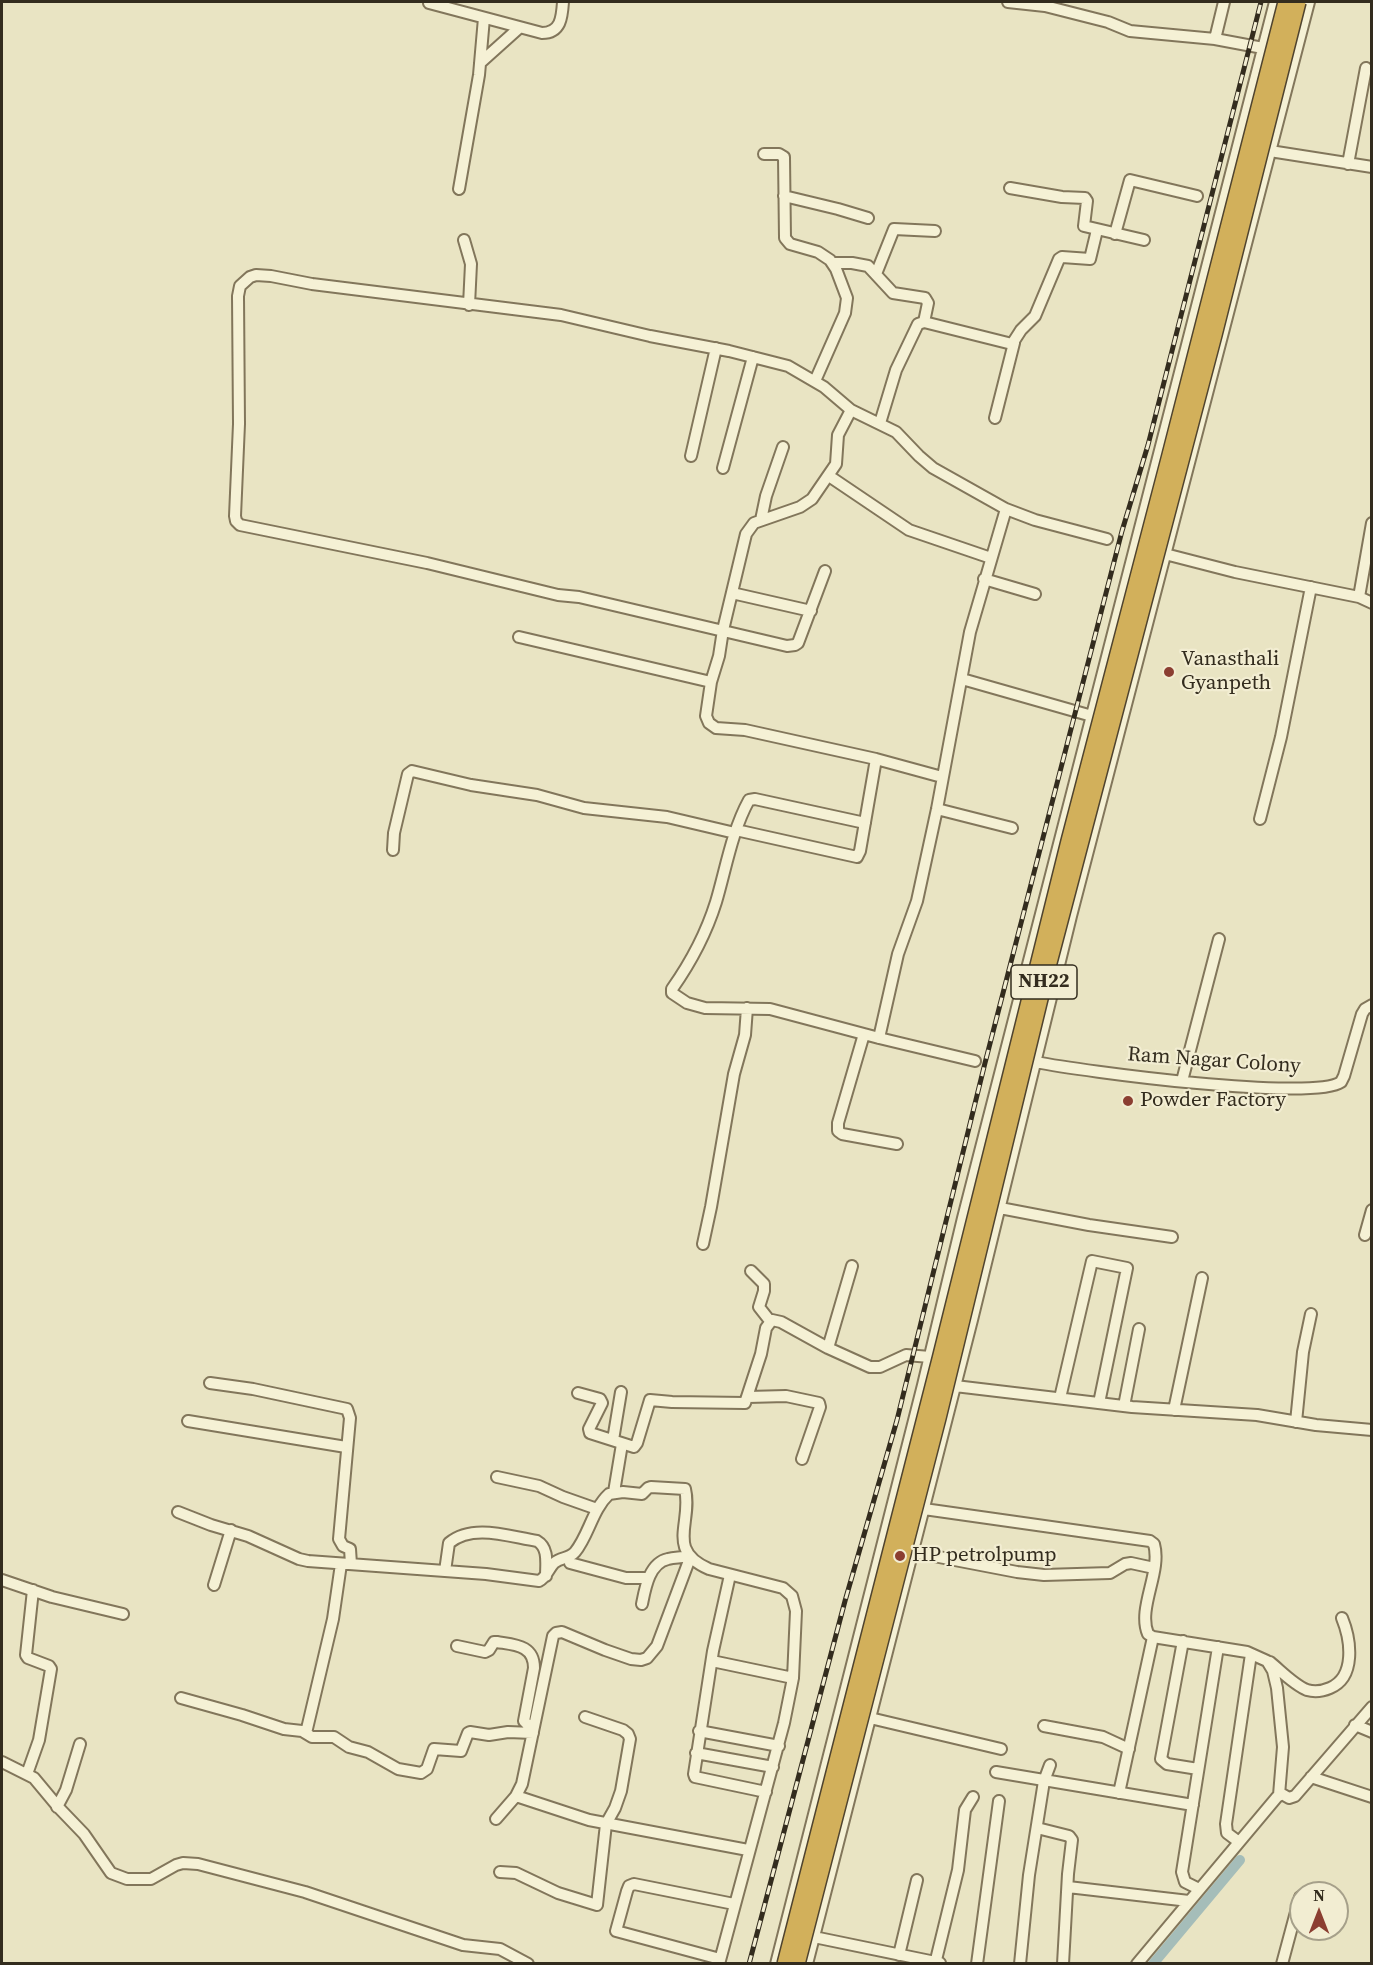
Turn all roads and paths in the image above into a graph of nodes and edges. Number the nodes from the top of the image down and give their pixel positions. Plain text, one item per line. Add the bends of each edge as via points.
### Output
1 (564, 2) edge
2 (1008, 2) edge
3 (1224, 2) edge
4 (1275, 2) edge
5 (1286, 2) edge
6 (1298, 2) edge
7 (1309, 2) edge
8 (429, 3) edge
9 (484, 18) junction
10 (519, 28) junction
11 (1215, 39) junction
12 (1263, 48) junction
13 (480, 63) junction
14 (1366, 68) dead end
15 (1270, 151) junction
16 (764, 154) dead end
17 (1348, 164) junction
18 (1371, 167) edge
19 (1232, 171) junction
20 (1262, 180) junction
21 (1010, 188) dead end
22 (459, 189) dead end
23 (784, 196) junction
24 (1197, 196) dead end
25 (868, 218) dead end
26 (1097, 230) junction
27 (935, 231) dead end
28 (1115, 234) junction
29 (464, 240) dead end
30 (1144, 240) dead end
31 (833, 264) junction
32 (876, 274) junction
33 (469, 304) junction
34 (924, 322) junction
35 (1014, 343) junction
36 (716, 348) junction
37 (753, 357) junction
38 (815, 381) junction
39 (851, 410) junction
40 (995, 418) dead end
41 (880, 423) junction
42 (783, 447) dead end
43 (691, 456) dead end
44 (723, 468) dead end
45 (829, 476) junction
46 (1006, 509) junction
47 (761, 520) junction
48 (1371, 523) edge
49 (1107, 539) dead end
50 (1165, 554) junction
51 (991, 558) junction
52 (825, 571) dead end
53 (984, 579) junction
54 (1311, 587) junction
55 (732, 593) junction
56 (1035, 594) dead end
57 (1359, 597) junction
58 (1371, 603) edge
59 (1118, 608) junction
60 (811, 611) junction
61 (1149, 616) junction
62 (723, 630) junction
63 (519, 637) dead end
64 (962, 679) junction
65 (711, 682) junction
66 (1092, 716) junction
67 (876, 759) junction
68 (942, 777) junction
69 (937, 809) junction
70 (1260, 819) dead end
71 (865, 824) junction
72 (1012, 828) dead end
73 (736, 831) junction
74 (393, 850) dead end
75 (1219, 939) dead end
76 (1371, 1005) edge
77 (747, 1008) junction
78 (864, 1034) junction
79 (879, 1038) junction
80 (975, 1061) dead end
81 (1036, 1062) junction
82 (1182, 1080) junction
83 (992, 1107) junction
84 (1023, 1116) junction
85 (897, 1144) dead end
86 (1000, 1208) junction
87 (1371, 1210) edge
88 (1365, 1235) dead end
89 (1172, 1237) dead end
90 (703, 1244) dead end
91 (852, 1266) dead end
92 (751, 1270) dead end
93 (1202, 1278) dead end
94 (1311, 1314) dead end
95 (770, 1321) junction
96 (1139, 1329) dead end
97 (828, 1348) junction
98 (930, 1357) junction
99 (210, 1383) dead end
100 (955, 1386) junction
101 (621, 1392) dead end
102 (578, 1393) dead end
103 (748, 1396) junction
104 (1060, 1398) junction
105 (1099, 1403) junction
106 (1124, 1406) junction
107 (1174, 1410) junction
108 (188, 1421) dead end
109 (1296, 1422) junction
110 (1371, 1430) edge
111 (618, 1442) junction
112 (346, 1447) junction
113 (802, 1459) dead end
114 (497, 1477) dead end
115 (614, 1492) junction
116 (597, 1509) junction
117 (924, 1509) junction
118 (178, 1512) dead end
119 (231, 1530) junction
120 (913, 1552) junction
121 (689, 1557) junction
122 (879, 1558) junction
123 (570, 1563) dead end
124 (346, 1564) junction
125 (910, 1565) junction
126 (1154, 1568) junction
127 (445, 1571) junction
128 (730, 1575) junction
129 (546, 1577) junction
130 (648, 1578) junction
131 (2, 1580) edge
132 (214, 1585) dead end
133 (33, 1590) junction
134 (642, 1604) dead end
135 (123, 1614) dead end
136 (1342, 1618) dead end
137 (1153, 1637) junction
138 (1183, 1641) junction
139 (457, 1646) dead end
140 (1218, 1647) junction
141 (1251, 1654) junction
142 (1267, 1660) junction
143 (712, 1661) junction
144 (793, 1678) junction
145 (181, 1698) dead end
146 (1371, 1707) edge
147 (585, 1717) dead end
148 (870, 1718) junction
149 (1355, 1725) junction
150 (1044, 1726) dead end
151 (533, 1730) junction
152 (699, 1731) junction
153 (1371, 1732) edge
154 (306, 1734) junction
155 (80, 1744) dead end
156 (779, 1746) junction
157 (1001, 1749) dead end
158 (1129, 1749) junction
159 (696, 1753) junction
160 (2, 1762) edge
161 (1050, 1765) dead end
162 (773, 1767) junction
163 (1198, 1769) junction
164 (996, 1772) dead end
165 (27, 1774) junction
166 (1311, 1777) junction
167 (1044, 1781) junction
168 (765, 1792) junction
169 (1119, 1793) junction
170 (516, 1796) junction
171 (1284, 1796) junction
172 (973, 1797) dead end
173 (1371, 1797) edge
174 (999, 1801) dead end
175 (1193, 1805) junction
176 (57, 1807) junction
177 (496, 1819) dead end
178 (606, 1824) junction
179 (1037, 1828) junction
180 (1239, 1842) junction
181 (748, 1850) junction
182 (500, 1872) dead end
183 (917, 1880) dead end
184 (1068, 1887) junction
185 (1199, 1889) junction
186 (1189, 1901) junction
187 (734, 1904) junction
188 (814, 1937) junction
189 (1289, 1938) edge
190 (899, 1955) junction
191 (719, 1961) edge
192 (937, 1963) edge
193 (528, 1964) edge
194 (776, 1964) edge
195 (785, 1964) edge
196 (797, 1964) edge
197 (807, 1964) edge
198 (977, 1964) edge
199 (1020, 1964) edge
200 (1063, 1964) edge
201 (1137, 1964) edge
202 (1282, 1964) edge

1 - 10 street via 555,31 542,33
2 - 11 street via 1045,6 1130,31
3 - 11 street
4 - 12 street
5 - 195 highway, NH22, bridge
6 - 196 highway, NH22, bridge via 1046,974 938,1418
7 - 15 street
8 - 9 street
9 - 10 street
9 - 13 street
10 - 13 street
11 - 12 street
12 - 19 street
13 - 22 street
14 - 17 street
15 - 17 street
15 - 20 street
16 - 23 street via 784,158
17 - 18 street
19 - 20 street
19 - 59 street
20 - 50 street
21 - 26 street via 1085,198 1084,226
23 - 25 street
23 - 31 street via 787,242 818,252
24 - 28 street via 1130,180
26 - 28 street
26 - 35 street via 1090,259 1060,258 1035,316
27 - 32 street via 894,229
28 - 30 street
29 - 33 street via 471,264
31 - 32 street via 861,264
31 - 38 street via 846,293 847,306
32 - 34 street via 893,293 927,300
33 - 36 street via 561,315
33 - 62 street via 263,275 244,281 238,296 237,523
34 - 35 street
34 - 41 street via 915,328 896,370
35 - 40 street
36 - 37 street
36 - 43 street
37 - 38 street via 788,366
37 - 44 street
38 - 39 street
39 - 41 street
39 - 45 street via 838,435 838,459
41 - 46 street via 896,432 933,468
42 - 47 street via 765,496
45 - 47 street via 805,505
45 - 51 street via 909,530
46 - 49 street
46 - 51 street
47 - 55 street via 750,527 744,540
48 - 57 street
50 - 54 street
50 - 61 street
51 - 53 street
52 - 60 street
53 - 56 street
53 - 64 street
54 - 57 street
54 - 70 street
55 - 60 street
55 - 62 street
57 - 58 street
59 - 61 street
59 - 66 street
60 - 62 street via 795,645
61 - 81 street
62 - 65 street
63 - 65 street
64 - 66 street
64 - 68 street
65 - 67 street via 706,716 716,728 745,730
66 - 83 street
67 - 68 street
67 - 71 street
68 - 69 street
69 - 72 street
69 - 79 street via 917,901 898,954
71 - 73 street via 752,798
71 - 73 street via 859,854 854,857
73 - 74 street via 667,817 584,808 520,791 471,785 412,771 408,774
73 - 77 street via 708,926 672,991 685,1002 705,1008
75 - 82 street
76 - 82 street, Ram Nagar Colony via 1362,1014 1344,1077 1337,1085 1274,1090
77 - 78 street via 789,1013
77 - 90 street
78 - 79 street
78 - 85 street via 838,1131
79 - 80 street
81 - 82 street, Ram Nagar Colony
81 - 84 street
83 - 84 street
83 - 98 street
84 - 86 street
86 - 89 street
86 - 100 street
87 - 88 street
91 - 97 street
92 - 95 street via 764,1284 759,1307
93 - 107 street
94 - 109 street
95 - 97 street via 781,1322
95 - 103 street
96 - 106 street
97 - 98 street via 875,1368 906,1354
98 - 122 street
99 - 112 street via 347,1409 350,1418
100 - 104 street
100 - 117 street
101 - 111 street
102 - 111 street via 602,1403 590,1433
103 - 111 street via 744,1404 650,1400 636,1446
103 - 113 street via 800,1397 819,1403
104 - 105 street
104 - 105 street via 1092,1261 1127,1268
105 - 106 street
106 - 107 street
107 - 109 street via 1257,1414
108 - 112 street
109 - 110 street
111 - 115 street
112 - 124 street via 339,1539 350,1549
114 - 116 street via 539,1486
115 - 116 street
115 - 121 street via 642,1494 651,1487 685,1489 684,1537
116 - 129 street via 575,1552 557,1561
117 - 120 street
117 - 126 street via 1143,1539 1154,1544
118 - 119 street
119 - 124 street via 299,1559
119 - 132 street
120 - 125 street
120 - 126 street via 1044,1575 1110,1573 1131,1563
121 - 128 street
121 - 130 street via 662,1561
121 - 151 street via 657,1646 647,1658 631,1659 562,1632 553,1636
122 - 125 street
122 - 194 street
123 - 130 street via 626,1578
124 - 127 street
124 - 154 street
125 - 148 street
126 - 137 street via 1145,1622
127 - 129 street via 535,1581
127 - 129 street via 449,1543 473,1532 542,1544
128 - 143 street
128 - 144 street via 783,1588 792,1596 796,1611
130 - 134 street
131 - 133 street
133 - 135 street
133 - 165 street via 26,1655 51,1669 39,1740
136 - 142 street via 1348,1633 1349,1658 1347,1671 1335,1686 1309,1691
137 - 138 street
137 - 158 street
138 - 140 street
138 - 163 street via 1161,1759 1167,1764
139 - 151 street via 485,1652 497,1642 526,1649 534,1668 524,1721
140 - 141 street
140 - 163 street
141 - 142 street
141 - 180 street via 1226,1824 1227,1833
142 - 171 street via 1277,1688
143 - 144 street
143 - 152 street
144 - 156 street
145 - 154 street
146 - 149 street
147 - 178 street via 623,1730 630,1739 621,1791
148 - 157 street
148 - 188 street
149 - 153 street
149 - 166 street
150 - 158 street via 1104,1737
151 - 154 street via 489,1735 470,1732 461,1751 434,1749 427,1769 421,1773 398,1769 334,1737
151 - 170 street via 524,1778
152 - 156 street
152 - 159 street
155 - 176 street
156 - 162 street
158 - 169 street
159 - 162 street
159 - 168 street via 695,1777
160 - 165 street
161 - 167 street
162 - 168 street
163 - 175 street
164 - 167 street
165 - 176 street
166 - 171 street via 1295,1796
166 - 173 street
167 - 169 street
167 - 179 street
168 - 181 street
169 - 175 street
170 - 177 street
170 - 178 street
171 - 180 street
172 - 192 street via 965,1810 958,1870
174 - 198 street
175 - 185 street via 1182,1872 1185,1882
176 - 193 street via 84,1834 111,1874 151,1879 176,1865 198,1864 304,1892 463,1945 500,1948
178 - 181 street
178 - 182 street via 597,1905 539,1886 516,1873
179 - 184 street via 1072,1840
179 - 199 street
180 - 185 street
181 - 187 street
183 - 190 street
184 - 186 street
184 - 200 street
185 - 186 street
186 - 201 street
187 - 191 street
187 - 191 street via 634,1884 629,1886 616,1931
188 - 190 street
188 - 197 street
189 - 202 street
190 - 192 street

